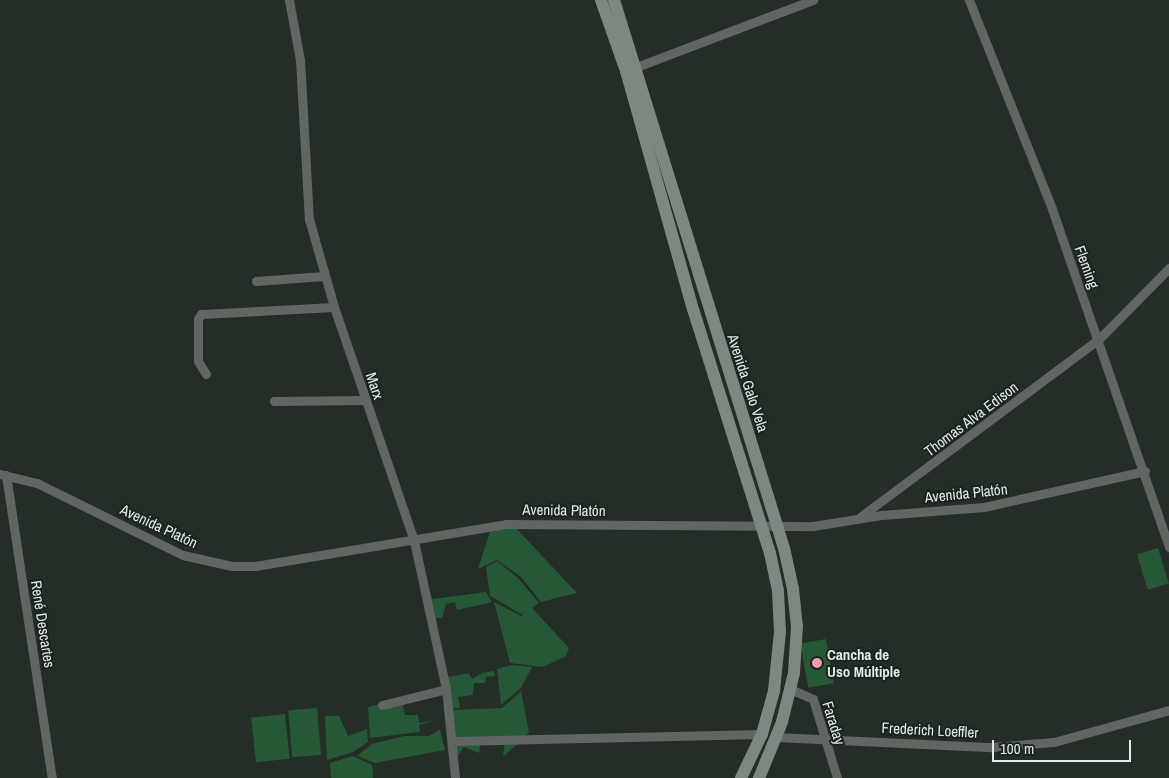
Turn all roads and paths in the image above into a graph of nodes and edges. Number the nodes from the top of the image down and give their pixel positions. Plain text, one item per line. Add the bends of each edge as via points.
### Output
1 (288, 0) edge
2 (601, 0) edge
3 (614, 0) edge
4 (812, 0) edge
5 (969, 0) edge
6 (632, 69) junction
7 (1169, 268) edge
8 (324, 276) junction
9 (256, 281) dead end
10 (706, 306) junction
11 (334, 307) junction
12 (692, 310) junction
13 (1099, 339) junction
14 (206, 374) dead end
15 (366, 400) junction
16 (274, 401) dead end
17 (1145, 471) junction
18 (3, 474) edge
19 (858, 519) junction
20 (761, 528) junction
21 (776, 528) junction
22 (414, 541) junction
23 (1169, 546) edge
24 (446, 689) junction
25 (790, 689) junction
26 (382, 705) dead end
27 (1169, 710) edge
28 (762, 734) junction
29 (776, 737) junction
30 (825, 739) junction
31 (454, 741) junction
32 (52, 778) edge
33 (455, 778) edge
34 (741, 778) edge
35 (759, 778) edge
36 (837, 778) edge

1 - 8 street, Marx via 300,60 309,219
2 - 6 main road, Avenida Galo Vela
3 - 6 main road, Avenida Galo Vela
4 - 6 street
5 - 13 street, Fleming via 1005,85
6 - 10 main road, Avenida Galo Vela
6 - 12 main road, Avenida Galo Vela
7 - 13 street, Thomas Alva Edison
8 - 9 street
8 - 11 street, Marx
10 - 12 main road
10 - 21 main road, Avenida Galo Vela
11 - 14 street via 201,314 198,318 198,361
11 - 15 street, Marx
12 - 20 main road, Avenida Galo Vela
13 - 17 street, Fleming
13 - 19 street, Thomas Alva Edison
15 - 16 street
15 - 22 street, Marx
17 - 19 street, Avenida Platón via 993,505
17 - 23 street, Fleming
18 - 22 street, Avenida Platón via 37,483 183,555 207,563 255,566
18 - 32 street, René Descartes
19 - 21 street, Avenida Platón
20 - 21 street, Avenida Platón
20 - 22 street, Avenida Platón via 506,524
20 - 28 main road, Avenida Galo Vela via 778,591 780,632 774,691
21 - 25 main road, Avenida Galo Vela via 789,568 796,610 796,658
22 - 24 street, Marx
24 - 26 street
24 - 31 street, Marx
25 - 29 main road, Avenida Galo Vela
25 - 30 street, Faraday via 813,700
27 - 30 street, Frederich Loeffler via 1054,742 992,747
28 - 31 street
28 - 34 main road, Avenida Galo Vela
29 - 30 street, Frederich Loeffler
29 - 35 main road, Avenida Galo Vela
30 - 36 street, Faraday
31 - 33 street, Marx

